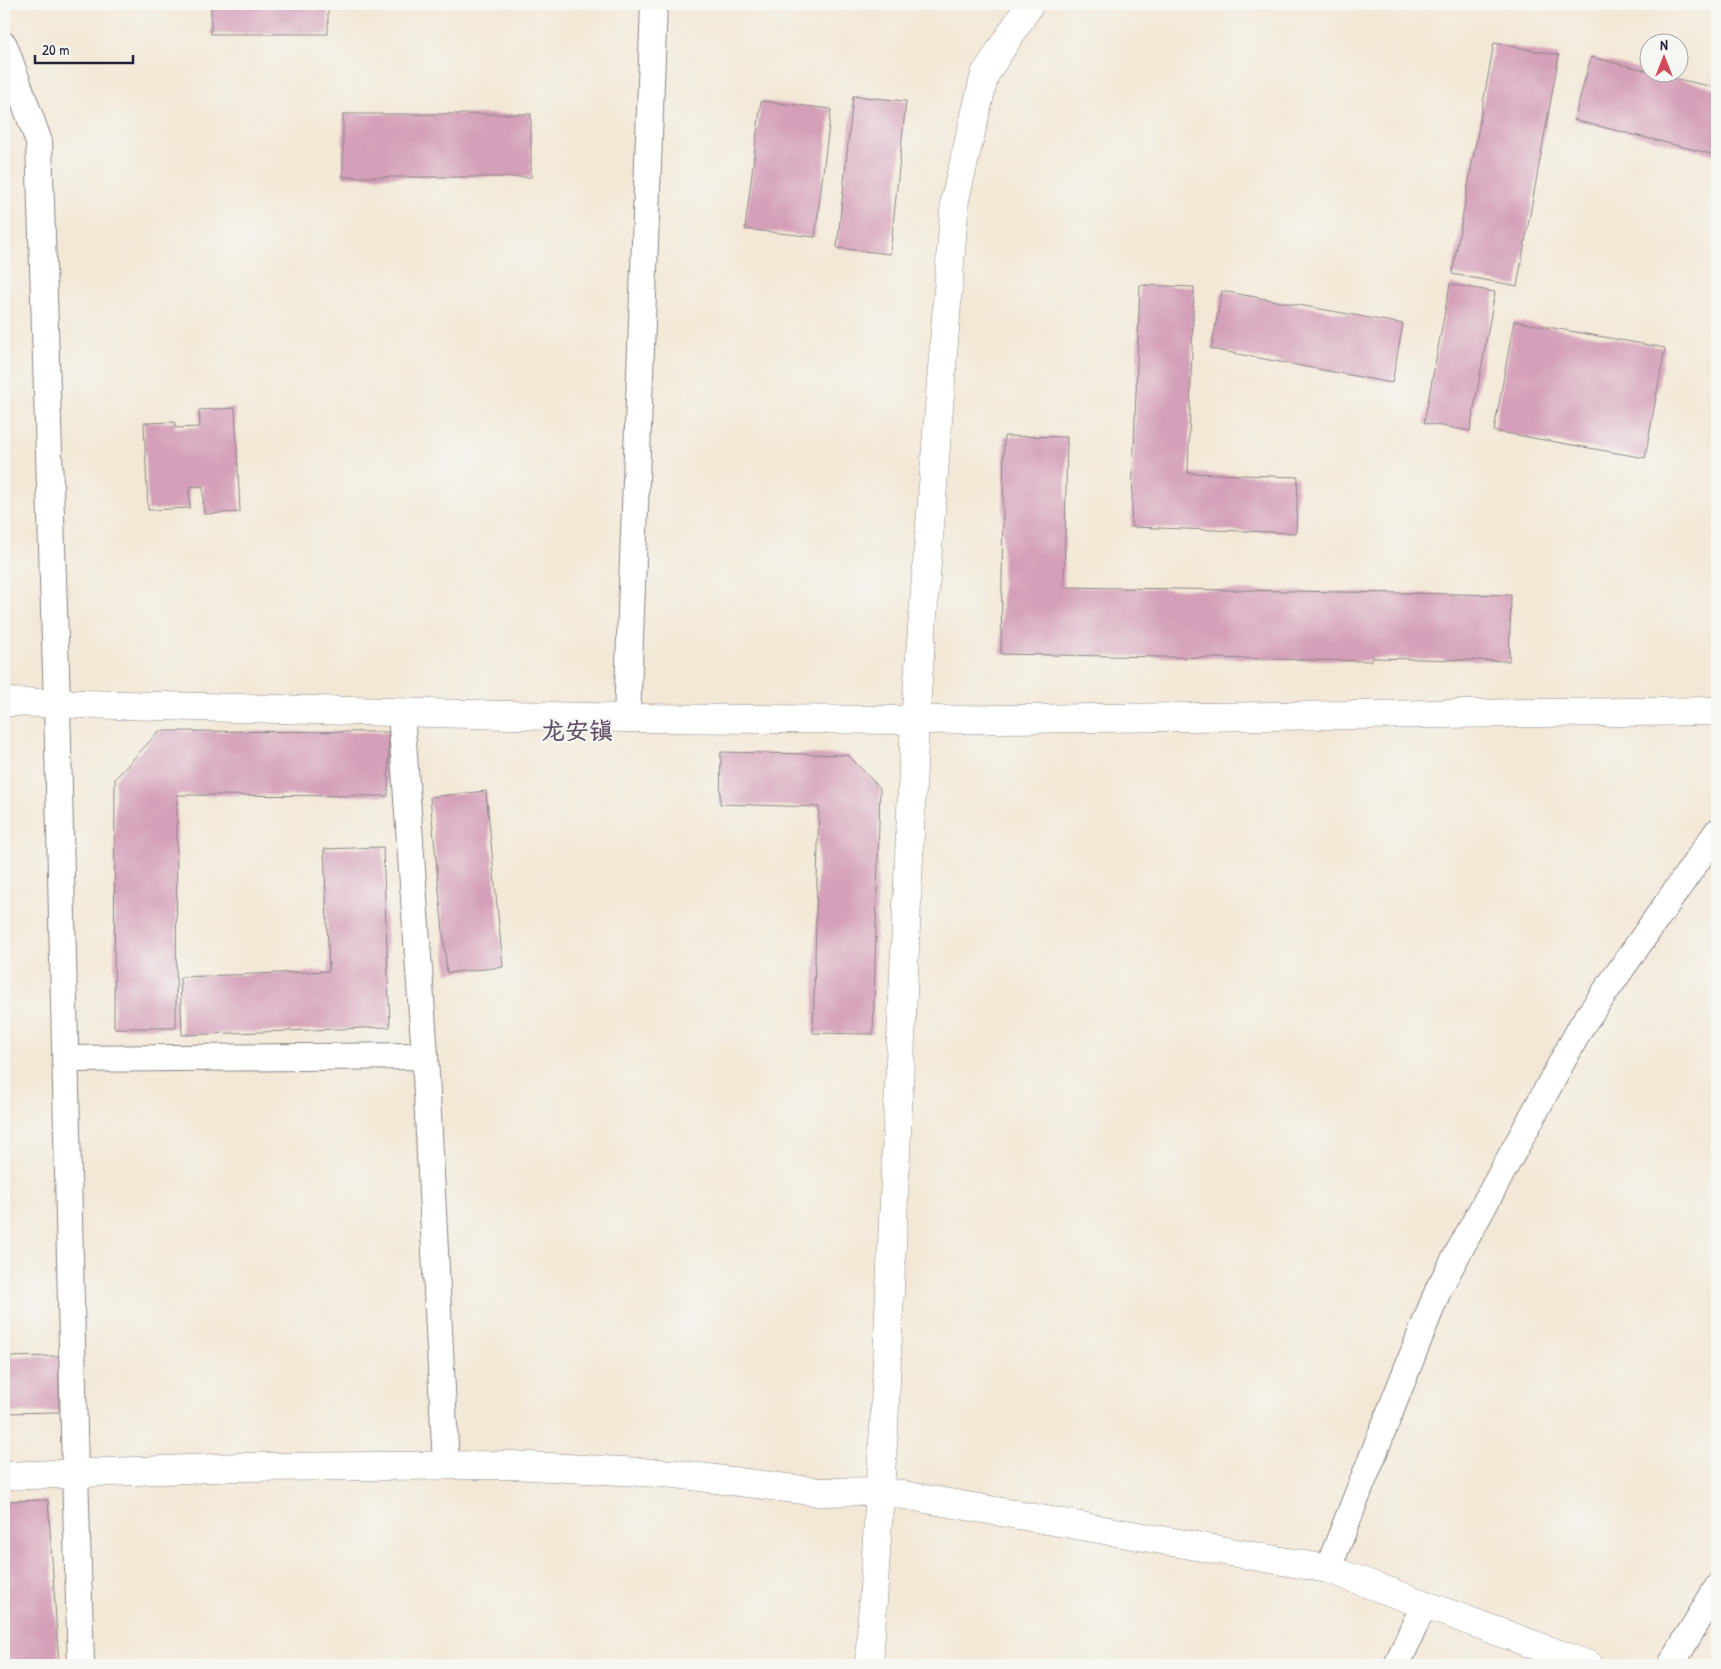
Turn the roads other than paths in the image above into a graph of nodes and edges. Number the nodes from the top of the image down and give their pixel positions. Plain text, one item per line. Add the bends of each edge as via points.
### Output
1 (654, 4) edge
2 (1030, 4) edge
3 (4, 45) edge
4 (4, 702) edge
5 (57, 703) junction
6 (1717, 711) edge
7 (401, 712) junction
8 (627, 718) junction
9 (915, 720) junction
10 (1717, 832) edge
11 (426, 1056) junction
12 (65, 1059) junction
13 (446, 1466) junction
14 (75, 1473) junction
15 (4, 1476) edge
16 (880, 1491) junction
17 (1328, 1569) junction
18 (1717, 1588) edge
19 (1424, 1604) junction
20 (81, 1665) edge
21 (869, 1665) edge
22 (1397, 1665) edge
23 (1589, 1665) edge
24 (1671, 1665) edge

1 - 8 street
2 - 9 street via 985,74 955,199
3 - 5 street via 39,142
4 - 5 street
5 - 7 street
5 - 12 street
6 - 9 street
7 - 8 street
7 - 11 street
8 - 9 street
9 - 16 street
10 - 17 street via 1582,1025 1439,1288
11 - 12 street
11 - 13 street
12 - 14 street
13 - 14 street via 241,1467
13 - 16 street via 512,1465 676,1474 819,1492
14 - 15 street
14 - 20 street
16 - 17 street
16 - 21 street
17 - 19 street
18 - 24 street
19 - 22 street
19 - 23 street

